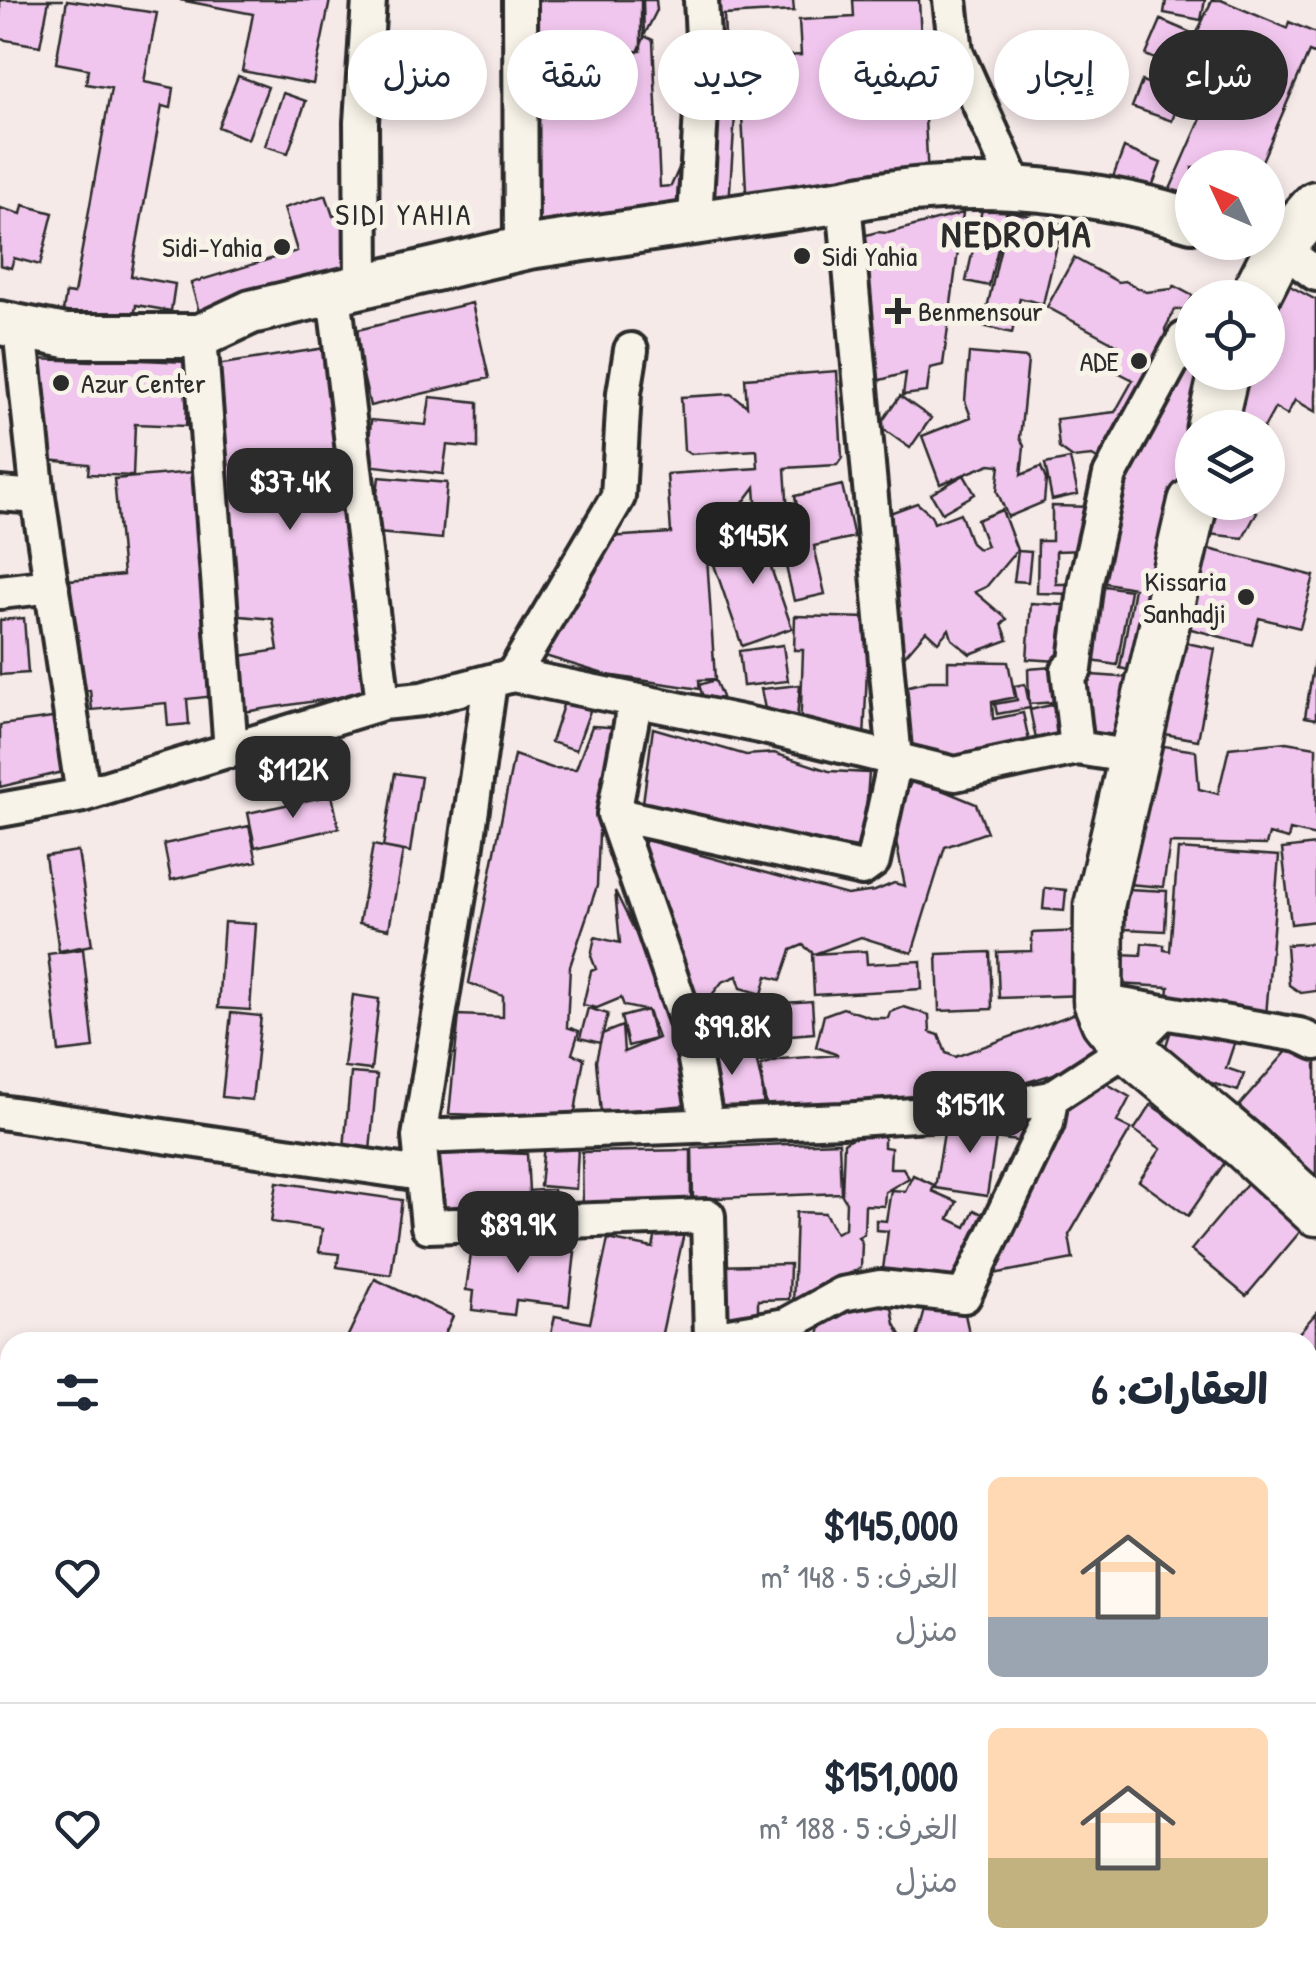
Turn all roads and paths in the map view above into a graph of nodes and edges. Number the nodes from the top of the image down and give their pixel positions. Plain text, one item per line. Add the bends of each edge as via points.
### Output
1 (369, 0) edge
2 (520, 0) edge
3 (701, 0) edge
4 (950, 0) edge
5 (1017, 189) junction
6 (844, 200) junction
7 (1316, 206) edge
8 (1175, 215) edge
9 (694, 220) junction
10 (520, 249) junction
11 (1287, 254) edge
12 (1268, 280) edge
13 (348, 290) junction
14 (10, 326) edge
15 (200, 336) junction
16 (631, 350) dead end
17 (1175, 356) edge
18 (0, 494) edge
19 (38, 497) junction
20 (1189, 520) edge
21 (52, 586) junction
22 (0, 592) edge
23 (501, 678) junction
24 (383, 703) junction
25 (636, 703) junction
26 (1077, 748) junction
27 (231, 751) junction
28 (1134, 756) junction
29 (894, 760) junction
30 (83, 795) junction
31 (0, 810) edge
32 (614, 814) junction
33 (1098, 1001) junction
34 (1163, 1013) junction
35 (1316, 1043) edge
36 (1128, 1048) junction
37 (1050, 1098) junction
38 (0, 1112) edge
39 (708, 1126) junction
40 (419, 1137) junction
41 (421, 1174) junction
42 (1316, 1211) edge
43 (712, 1332) edge
44 (749, 1332) edge

1 - 13 street
2 - 10 street
3 - 9 street
4 - 5 street via 956,52
5 - 6 street via 908,189
5 - 8 street via 1142,204
6 - 9 street
6 - 29 street
7 - 11 main road
9 - 10 street
10 - 13 street
11 - 12 main road
13 - 15 street via 251,312
13 - 24 street
14 - 15 street via 66,336
14 - 19 street
15 - 27 street
16 - 23 street via 618,496
17 - 26 street via 1110,475 1075,669 1068,670
18 - 19 street
19 - 21 street
20 - 28 main road
21 - 22 street
21 - 30 street
23 - 24 street
23 - 25 street
23 - 40 street
24 - 27 street
25 - 29 street
25 - 32 street
26 - 28 street
26 - 29 street via 955,774
27 - 30 street
28 - 33 main road via 1099,906
29 - 32 street via 873,861 862,868
30 - 31 street
32 - 39 street via 690,1032
33 - 34 street
33 - 36 main road
34 - 35 street
34 - 36 street
36 - 37 street
36 - 42 main road
37 - 39 street via 984,1110
37 - 44 street via 1047,1122 964,1296 880,1288 842,1294 786,1326
38 - 41 street
39 - 40 street
40 - 41 street
41 - 43 street via 428,1226 708,1216

